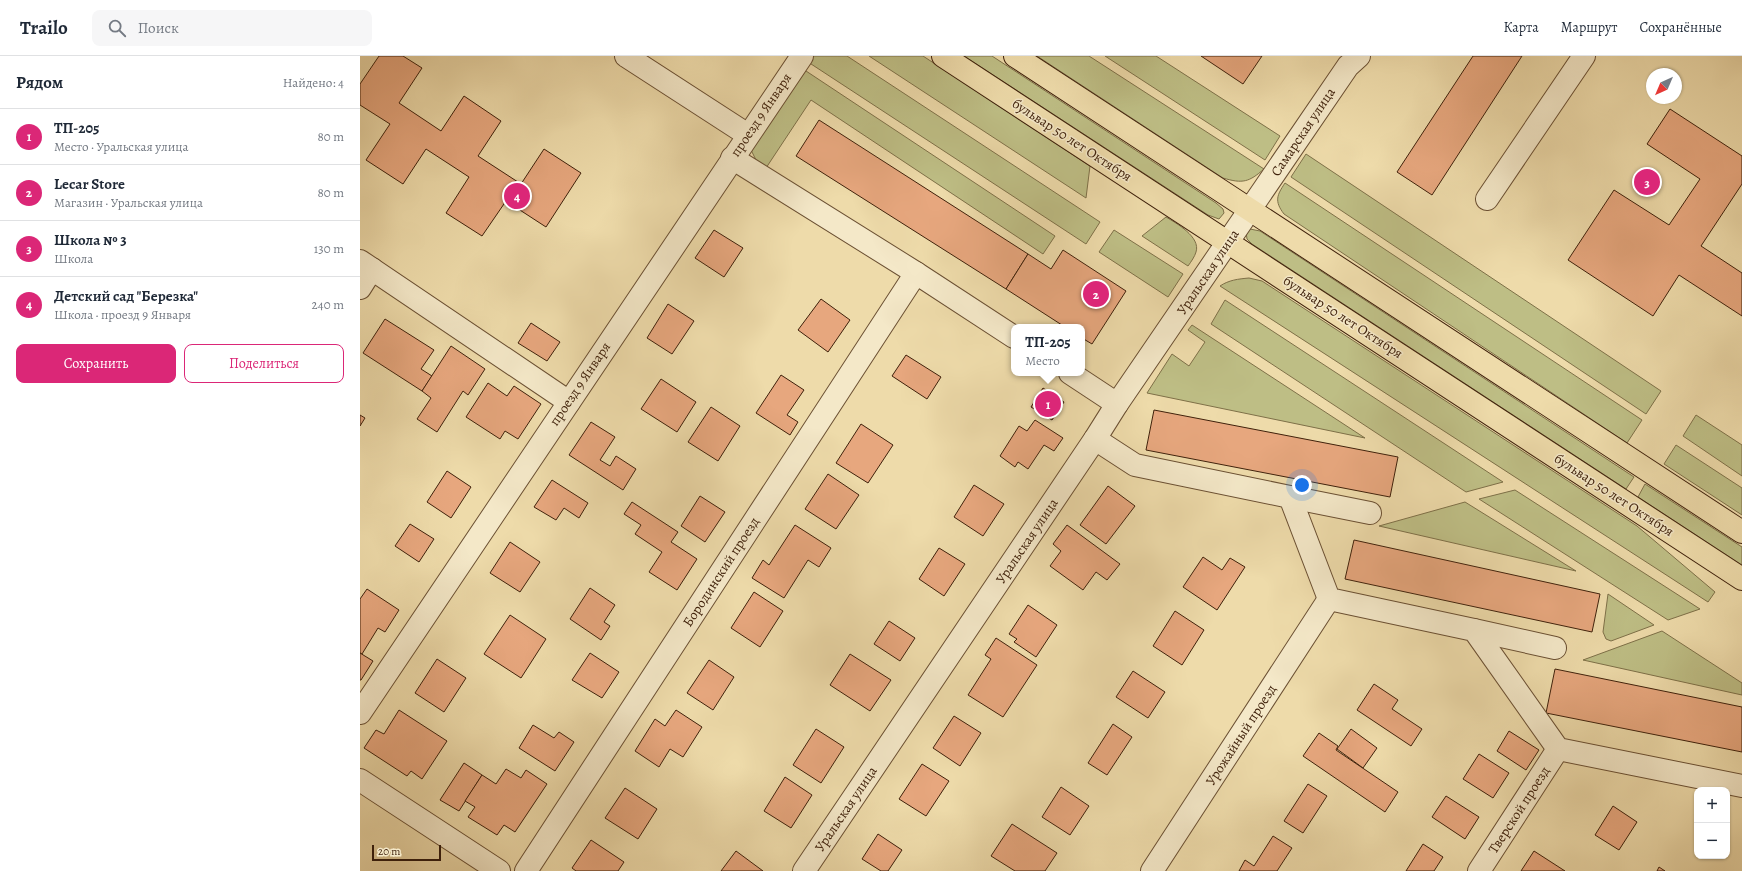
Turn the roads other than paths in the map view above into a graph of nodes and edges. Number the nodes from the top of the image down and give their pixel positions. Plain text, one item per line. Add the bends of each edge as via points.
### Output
1 (626, 56) edge
2 (802, 56) edge
3 (943, 56) edge
4 (1014, 56) edge
5 (1584, 56) edge
6 (1347, 59) edge
7 (748, 135) junction
8 (732, 158) junction
9 (1487, 199) dead end
10 (1250, 211) junction
11 (1228, 242) junction
12 (366, 265) edge
13 (916, 273) junction
14 (360, 288) edge
15 (1011, 335) edge
16 (1075, 376) edge
17 (569, 402) junction
18 (1117, 404) junction
19 (1095, 439) junction
20 (1290, 497) junction
21 (1370, 513) dead end
22 (1742, 532) edge
23 (1742, 579) edge
24 (1329, 599) junction
25 (1474, 630) junction
26 (1555, 648) dead end
27 (360, 713) edge
28 (1558, 749) junction
29 (360, 780) edge
30 (1742, 786) edge
31 (498, 871) edge
32 (526, 871) edge
33 (804, 871) edge
34 (1152, 871) edge
35 (1479, 871) edge

1 - 7 street
2 - 7 street, проезд 9 Января
3 - 11 main road, бульвар 50 лет Октября
4 - 10 main road
5 - 9 street
6 - 10 street, Самарская улица
7 - 8 street, проезд 9 Января
8 - 13 street
8 - 17 street, проезд 9 Января
10 - 11 street, Уральская улица
10 - 22 main road
11 - 18 street, Уральская улица
11 - 23 main road, бульвар 50 лет Октября
12 - 14 street
12 - 17 street
13 - 15 street
13 - 32 street, Бородинский проезд
16 - 18 street
17 - 27 street, проезд 9 Января
18 - 19 street, Уральская улица
19 - 20 street via 1135,465
19 - 33 street, Уральская улица
20 - 21 street
20 - 24 street
24 - 25 street
24 - 34 street, Урожайный проезд
25 - 26 street
25 - 28 street
28 - 30 street
28 - 35 street, Тверской проезд
29 - 31 street

